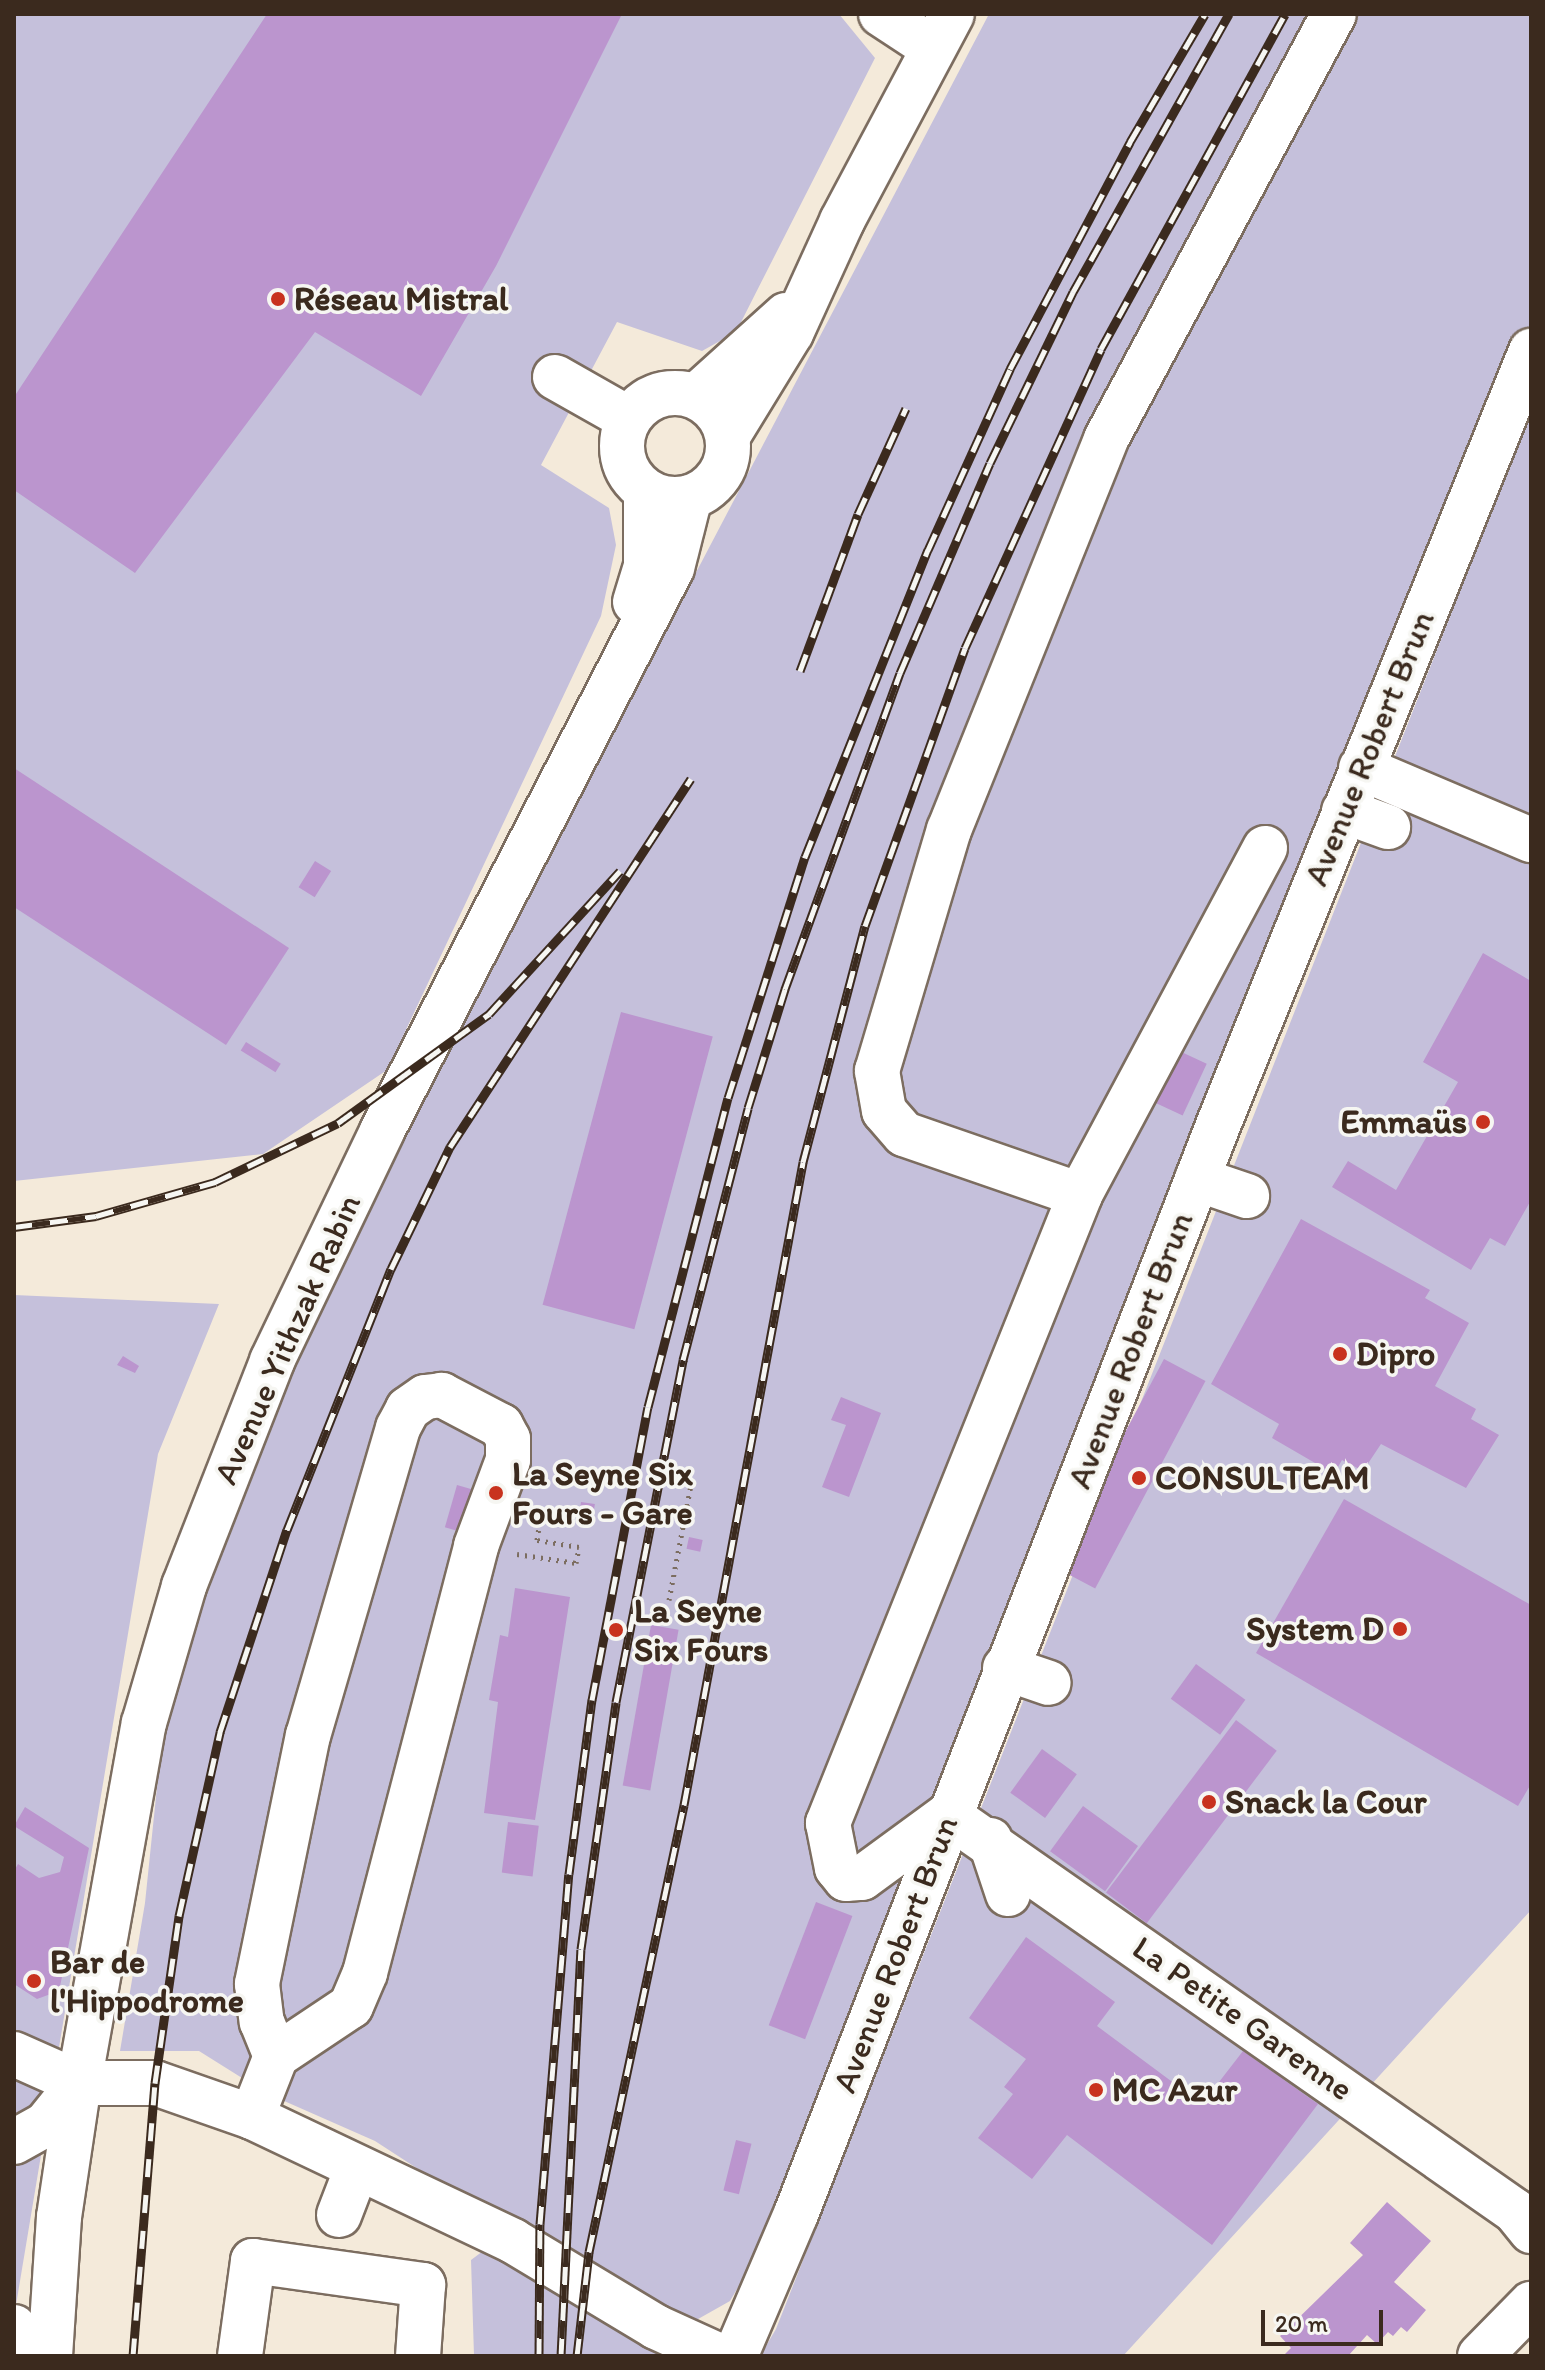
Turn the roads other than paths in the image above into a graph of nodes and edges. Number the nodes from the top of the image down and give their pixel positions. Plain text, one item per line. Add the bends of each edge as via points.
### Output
1 (881, 14) edge
2 (1334, 14) edge
3 (942, 31) edge
4 (810, 287) junction
5 (1531, 351) edge
6 (555, 377) dead end
7 (696, 396) junction
8 (629, 419) junction
9 (729, 434) junction
10 (646, 491) junction
11 (690, 497) junction
12 (630, 644) junction
13 (1361, 768) junction
14 (1344, 811) junction
15 (1388, 827) dead end
16 (1531, 840) edge
17 (1265, 848) dead end
18 (1197, 1179) junction
19 (1080, 1195) junction
20 (1247, 1196) dead end
21 (1005, 1668) junction
22 (1049, 1683) dead end
23 (948, 1815) junction
24 (990, 1840) junction
25 (1008, 1894) dead end
26 (14, 2054) edge
27 (276, 2056) junction
28 (79, 2083) junction
29 (252, 2117) junction
30 (14, 2142) edge
31 (357, 2168) junction
32 (339, 2215) dead end
33 (1531, 2231) edge
34 (1531, 2304) edge
35 (14, 2327) edge
36 (731, 2355) edge
37 (31, 2356) edge
38 (50, 2356) edge
39 (240, 2356) edge
40 (418, 2356) edge
41 (1480, 2356) edge

1 - 3 main road
2 - 19 main road via 1106,439 949,830 877,1071 884,1111 904,1134
3 - 4 main road
4 - 7 main road via 770,334
4 - 9 main road via 791,333
5 - 13 main road, Avenue Robert Brun
6 - 8 main road
7 - 8 main road via 653,397
7 - 9 main road via 708,403
8 - 10 main road via 623,457
9 - 11 main road via 728,459 717,480
10 - 11 main road via 675,500
10 - 12 main road via 646,565
11 - 12 main road via 672,568
12 - 28 main road, Avenue Yithzak Rabin via 382,1131 224,1472 144,1723
13 - 14 main road, Avenue Robert Brun
13 - 16 main road
14 - 15 main road
14 - 18 main road, Avenue Robert Brun
17 - 19 main road
18 - 20 main road
18 - 21 main road, Avenue Robert Brun
19 - 23 main road via 828,1823 837,1868 846,1879 862,1878
21 - 22 main road
21 - 23 main road, Avenue Robert Brun
23 - 24 main road, La Petite Garenne
23 - 36 main road, Avenue Robert Brun via 790,2228
24 - 25 main road
24 - 33 main road, La Petite Garenne via 1515,2211
26 - 28 main road
27 - 27 main road via 351,2006 365,1973 475,1547 508,1460 508,1439 489,1417 442,1395 425,1397 408,1409 398,1428 308,1735 257,1984 262,2022
27 - 29 main road
28 - 29 main road via 155,2083
28 - 30 main road via 46,2124
28 - 38 main road, Avenue Yithzak Rabin via 59,2217
29 - 31 main road
31 - 32 main road
31 - 36 main road via 513,2241 656,2327
34 - 41 main road
35 - 37 main road
39 - 40 main road via 253,2261 423,2285

